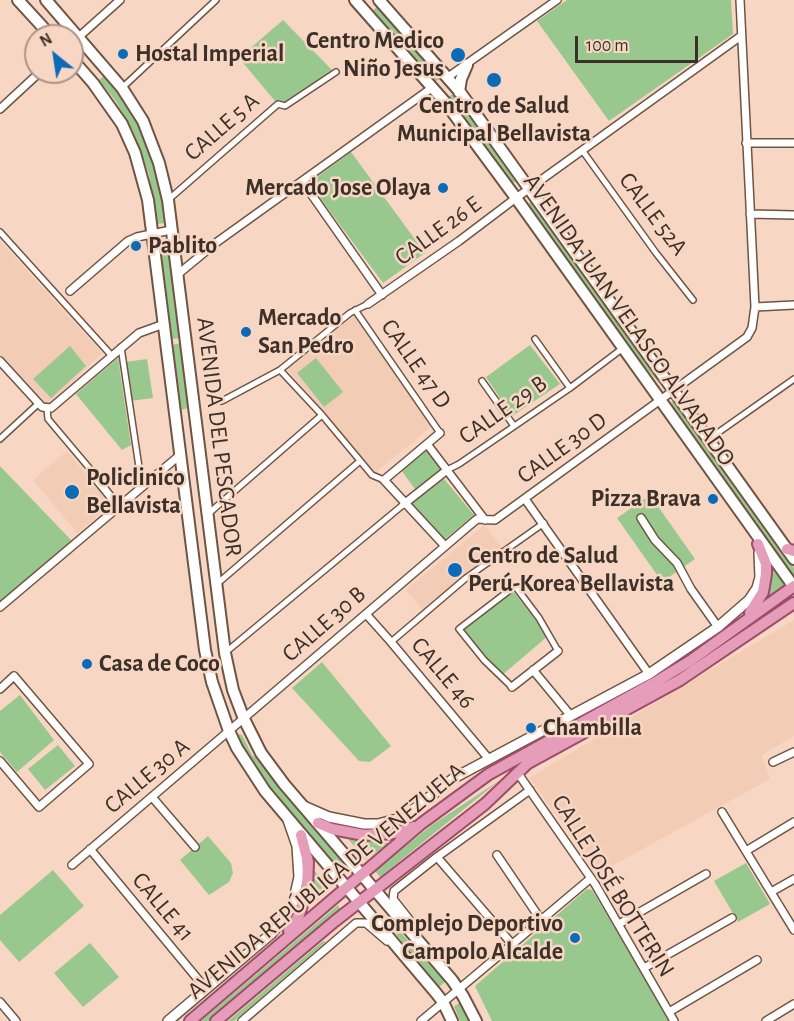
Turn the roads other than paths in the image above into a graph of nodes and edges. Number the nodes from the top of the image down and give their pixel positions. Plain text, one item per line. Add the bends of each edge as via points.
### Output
1 (18, 0) edge
2 (46, 0) edge
3 (120, 0) edge
4 (216, 0) edge
5 (378, 0) edge
6 (557, 0) edge
7 (740, 0) edge
8 (358, 1) edge
9 (547, 3) edge
10 (40, 24) edge
11 (63, 24) edge
12 (84, 32) edge
13 (741, 36) junction
14 (84, 49) edge
15 (467, 65) junction
16 (336, 72) dead end
17 (84, 73) edge
18 (450, 80) junction
19 (27, 84) edge
20 (123, 88) junction
21 (435, 90) junction
22 (459, 92) junction
23 (0, 109) edge
24 (746, 143) junction
25 (794, 143) edge
26 (582, 150) junction
27 (302, 181) junction
28 (529, 188) junction
29 (516, 198) junction
30 (168, 200) junction
31 (750, 214) junction
32 (794, 215) edge
33 (171, 230) junction
34 (0, 232) edge
35 (153, 233) junction
36 (177, 275) junction
37 (70, 291) dead end
38 (382, 294) junction
39 (693, 300) dead end
40 (368, 304) joint
41 (794, 305) edge
42 (755, 307) junction
43 (355, 310) junction
44 (164, 324) junction
45 (536, 339) dead end
46 (121, 347) junction
47 (623, 348) junction
48 (112, 356) junction
49 (0, 361) edge
50 (280, 370) junction
51 (794, 379) edge
52 (482, 381) dead end
53 (570, 388) junction
54 (674, 390) junction
55 (660, 400) junction
56 (222, 401) dead end
57 (39, 403) junction
58 (47, 409) junction
59 (322, 416) junction
60 (514, 426) junction
61 (440, 433) joint
62 (0, 439) edge
63 (709, 439) junction
64 (427, 444) junction
65 (180, 455) junction
66 (360, 461) junction
67 (447, 470) junction
68 (97, 480) joint
69 (384, 480) junction
70 (142, 487) junction
71 (525, 499) junction
72 (404, 504) junction
73 (118, 507) junction
74 (208, 514) junction
75 (641, 518) dead end
76 (485, 520) junction
77 (746, 521) junction
78 (544, 523) junction
79 (758, 544) junction
80 (445, 546) junction
81 (792, 547) edge
82 (794, 559) edge
83 (217, 584) junction
84 (794, 587) edge
85 (794, 603) edge
86 (0, 607) edge
87 (366, 614) junction
88 (738, 626) junction
89 (718, 627) junction
90 (391, 642) junction
91 (558, 651) joint
92 (225, 653) junction
93 (533, 670) junction
94 (650, 674) junction
95 (512, 687) joint
96 (0, 689) edge
97 (571, 716) junction
98 (244, 719) junction
99 (229, 731) junction
100 (794, 752) edge
101 (489, 758) junction
102 (0, 761) edge
103 (773, 762) dead end
104 (517, 772) junction
105 (530, 790) junction
106 (152, 797) junction
107 (302, 806) junction
108 (722, 812) dead end
109 (288, 819) junction
110 (794, 822) edge
111 (318, 823) junction
112 (422, 823) junction
113 (301, 835) junction
114 (195, 847) dead end
115 (90, 849) junction
116 (746, 851) junction
117 (497, 855) dead end
118 (437, 857) junction
119 (72, 865) dead end
120 (706, 874) dead end
121 (362, 875) junction
122 (591, 878) junction
123 (794, 879) edge
124 (347, 887) junction
125 (374, 889) junction
126 (771, 892) junction
127 (359, 902) junction
128 (732, 918) dead end
129 (541, 920) junction
130 (619, 924) junction
131 (794, 930) edge
132 (421, 944) junction
133 (513, 944) junction
134 (276, 948) junction
135 (398, 948) junction
136 (757, 960) dead end
137 (644, 968) junction
138 (206, 989) junction
139 (459, 989) junction
140 (0, 1002) edge
141 (443, 1002) junction
142 (794, 1004) edge
143 (669, 1012) junction
144 (16, 1021) edge
145 (168, 1021) edge
146 (190, 1021) edge
147 (216, 1021) edge
148 (242, 1021) edge
149 (421, 1021) edge
150 (452, 1021) edge
151 (476, 1021) edge
152 (674, 1021) edge
153 (766, 1021) edge

1 - 10 main road
2 - 11 main road, AVENIDA DEL PESCADOR
3 - 12 street
4 - 20 street
5 - 18 main road, AVENIDA JUAN VELASCO ALVARADO
6 - 9 street
7 - 13 street, CALLE 30 D
8 - 21 main road, AVENIDA JUAN VELASCO ALVARADO
9 - 15 street
13 - 24 street, CALLE 30 D
13 - 26 street, CALLE 26 E
14 - 20 main road, AVENIDA DEL PESCADOR
15 - 18 street
15 - 22 main road
16 - 30 street, CALLE 5 A via 285,106 278,104
17 - 35 main road, AVENIDA DEL PESCADOR via 129,138 141,170
18 - 21 main road
18 - 22 main road, AVENIDA JUAN VELASCO ALVARADO
19 - 23 street
20 - 30 main road, AVENIDA DEL PESCADOR via 151,138
21 - 27 street
21 - 29 main road, AVENIDA JUAN VELASCO ALVARADO
22 - 28 main road, AVENIDA JUAN VELASCO ALVARADO
24 - 25 street
24 - 31 street, CALLE 30 D
26 - 28 street, CALLE 26 E
26 - 39 street, CALLE 52A
27 - 36 street
27 - 38 street
28 - 29 street, CALLE 26 E
28 - 54 main road, AVENIDA JUAN VELASCO ALVARADO
29 - 38 street, CALLE 26 E
29 - 47 main road, AVENIDA JUAN VELASCO ALVARADO
30 - 33 main road, AVENIDA DEL PESCADOR
31 - 32 street
31 - 42 street, CALLE 30 D
33 - 35 street
33 - 36 main road, AVENIDA DEL PESCADOR
34 - 48 street
35 - 37 street via 128,241
35 - 44 main road, AVENIDA DEL PESCADOR
36 - 74 main road, AVENIDA DEL PESCADOR
38 - 40 street, CALLE 26 E
40 - 43 street
41 - 42 street
42 - 54 street, CALLE 30 D via 747,337
43 - 50 street
43 - 61 street, CALLE 47 D
44 - 46 street via 139,333
44 - 65 main road, AVENIDA DEL PESCADOR
45 - 53 street
46 - 48 street
46 - 70 street
47 - 53 street, CALLE 29 B
47 - 55 main road, AVENIDA JUAN VELASCO ALVARADO
48 - 58 street
49 - 57 street
50 - 56 street
50 - 59 street
51 - 63 street
52 - 60 street
53 - 60 street, CALLE 29 B
54 - 55 street, CALLE 30 D
54 - 63 main road, AVENIDA JUAN VELASCO ALVARADO
55 - 71 street, CALLE 30 D
55 - 77 main road, AVENIDA JUAN VELASCO ALVARADO
57 - 58 street
57 - 62 street
58 - 68 street via 48,419
59 - 66 street
59 - 74 street
60 - 67 street, CALLE 29 B
61 - 64 street, CALLE 47 D
63 - 81 main road, AVENIDA JUAN VELASCO ALVARADO via 775,533
64 - 67 street
64 - 69 street, CALLE 47 D
65 - 70 street
65 - 99 main road, AVENIDA DEL PESCADOR via 207,664
66 - 69 street via 372,475
66 - 83 street
67 - 72 street, CALLE 29 B
67 - 76 street
68 - 73 street
69 - 72 street
70 - 73 street
71 - 76 street, CALLE 30 D via 495,520
71 - 78 street
72 - 80 street
72 - 92 street
73 - 86 street
74 - 83 main road, AVENIDA DEL PESCADOR
75 - 89 street via 673,558
76 - 80 street, CALLE 30 D via 477,519
77 - 79 street
77 - 84 main road, AVENIDA JUAN VELASCO ALVARADO
78 - 90 street via 466,578
78 - 94 street
79 - 88 main road via 766,564 765,584 758,602
79 - 89 street via 761,562 757,588
80 - 87 street, CALLE 30 B
81 - 82 main road, AVENIDA JUAN VELASCO ALVARADO
83 - 92 main road, AVENIDA DEL PESCADOR
84 - 88 main road, AVENIDA REPÚBLICA DE VENEZUELA
85 - 104 main road, AVENIDA REPÚBLICA DE VENEZUELA via 680,680
87 - 90 street, CALLE 46
87 - 98 street, CALLE 30 B
88 - 112 main road, AVENIDA REPÚBLICA DE VENEZUELA via 654,683 489,774
89 - 94 street
90 - 101 street, CALLE 46
91 - 93 street
91 - 95 street via 515,586 459,629
92 - 98 main road, AVENIDA DEL PESCADOR
93 - 95 street
93 - 97 street
94 - 97 street
96 - 102 street via 14,676 89,764 39,807
97 - 101 street
98 - 99 street, CALLE 30 B
98 - 107 main road, AVENIDA DEL PESCADOR via 261,753
99 - 106 street, CALLE 30 A
99 - 109 main road, AVENIDA DEL PESCADOR via 257,779
100 - 103 street
101 - 107 street via 454,778 414,809 378,824 346,822
104 - 105 street, CALLE JOSÉ BOTTERIN
104 - 125 main road, AVENIDA REPÚBLICA DE VENEZUELA via 485,804
105 - 118 street
105 - 122 street, CALLE JOSÉ BOTTERIN
106 - 114 street
106 - 115 street, CALLE 30 A
107 - 111 main road, AVENIDA DEL PESCADOR
108 - 116 street
109 - 113 main road, AVENIDA DEL PESCADOR
109 - 138 street via 299,863 293,903 271,934
110 - 116 street
111 - 112 main road via 348,833 372,835 395,833
111 - 121 main road, AVENIDA DEL PESCADOR
112 - 121 main road, AVENIDA REPÚBLICA DE VENEZUELA
113 - 124 main road, AVENIDA DEL PESCADOR
113 - 134 main road via 308,862 307,889 299,915
115 - 119 street, CALLE 30 A
115 - 138 street, CALLE 41
116 - 126 street
117 - 129 street
118 - 132 street via 393,895
118 - 133 street
120 - 130 street
121 - 124 main road, AVENIDA REPÚBLICA DE VENEZUELA
121 - 125 main road, AVENIDA DEL PESCADOR
122 - 129 street
122 - 130 street, CALLE JOSÉ BOTTERIN
123 - 126 street
124 - 127 main road, AVENIDA DEL PESCADOR
124 - 134 main road, AVENIDA REPÚBLICA DE VENEZUELA
125 - 127 main road, AVENIDA REPÚBLICA DE VENEZUELA
125 - 132 main road, AVENIDA DEL PESCADOR
126 - 131 street
127 - 135 main road, AVENIDA DEL PESCADOR
127 - 147 main road, AVENIDA REPÚBLICA DE VENEZUELA
128 - 137 street
129 - 133 street
130 - 137 street, CALLE JOSÉ BOTTERIN
132 - 139 main road, AVENIDA DEL PESCADOR
133 - 139 street
134 - 146 main road, AVENIDA REPÚBLICA DE VENEZUELA
135 - 141 main road, AVENIDA DEL PESCADOR
135 - 148 street via 366,922 356,923
136 - 143 street
137 - 143 street, CALLE JOSÉ BOTTERIN
138 - 145 street
139 - 141 street
139 - 151 main road, AVENIDA DEL PESCADOR
140 - 144 street
141 - 149 street
141 - 150 main road, AVENIDA DEL PESCADOR
142 - 153 street
143 - 152 street, CALLE JOSÉ BOTTERIN

